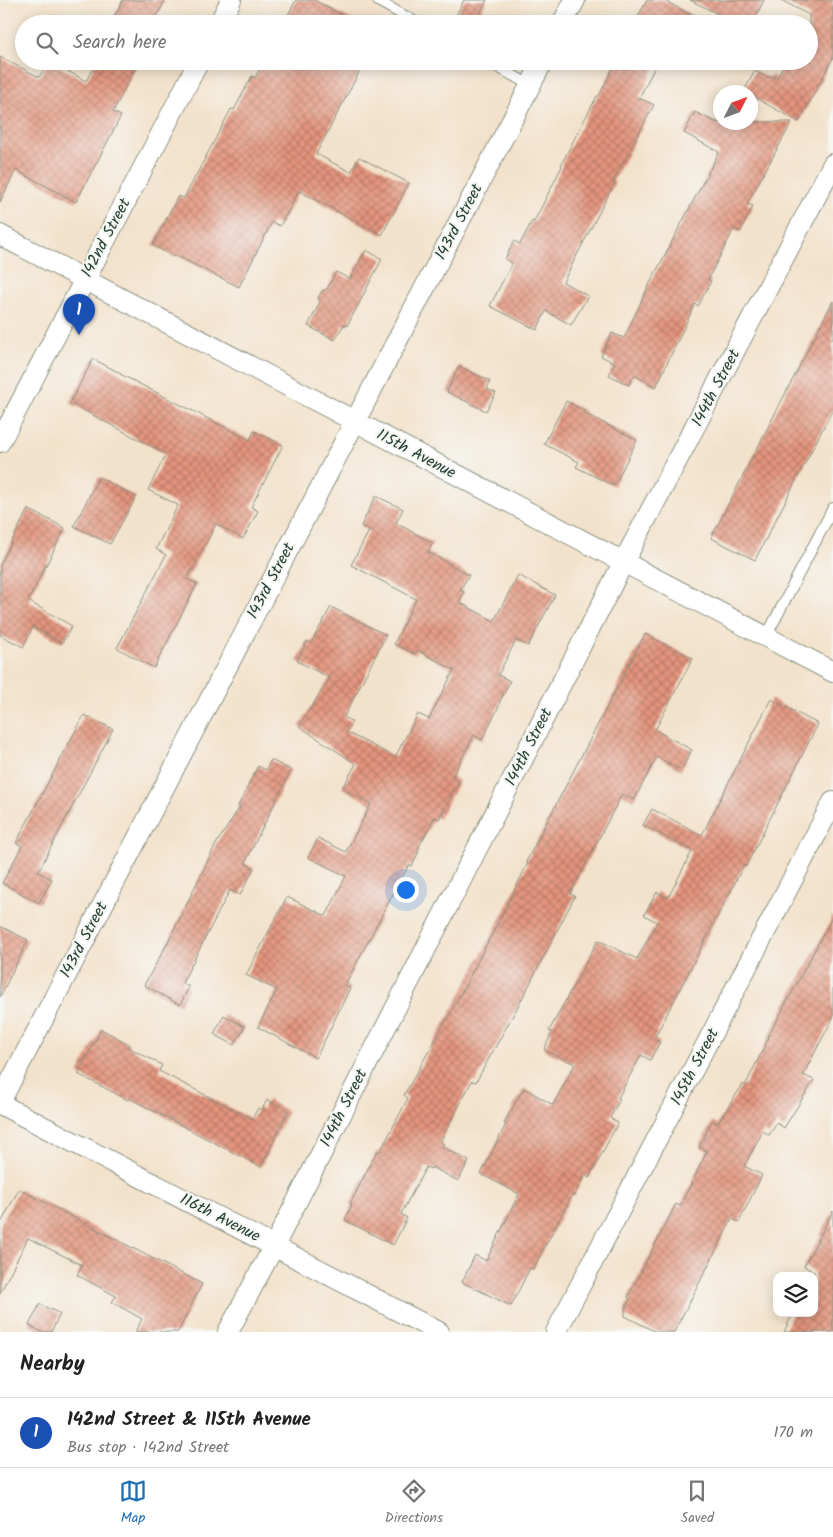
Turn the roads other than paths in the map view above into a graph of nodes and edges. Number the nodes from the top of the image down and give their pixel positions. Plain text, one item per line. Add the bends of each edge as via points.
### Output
1 (231, 0) edge
2 (378, 0) edge
3 (575, 0) edge
4 (224, 15) edge
5 (404, 15) edge
6 (567, 15) edge
7 (194, 70) edge
8 (503, 70) edge
9 (538, 70) edge
10 (530, 85) junction
11 (833, 164) edge
12 (0, 234) edge
13 (85, 279) junction
14 (355, 422) junction
15 (0, 442) edge
16 (833, 508) edge
17 (623, 563) junction
18 (766, 637) junction
19 (833, 672) edge
20 (833, 802) edge
21 (0, 1103) edge
22 (274, 1246) junction
23 (228, 1332) edge
24 (439, 1332) edge
25 (556, 1332) edge

1 - 4 street
2 - 5 lane
3 - 6 street
7 - 13 street, 142nd Street
8 - 10 lane
9 - 10 street, 143rd Street
10 - 14 street, 143rd Street
11 - 17 street, 144th Street
12 - 13 street, 115th Avenue
13 - 14 street, 115th Avenue
13 - 15 street, 142nd Street
14 - 17 street, 115th Avenue
14 - 21 street, 143rd Street
16 - 18 lane
17 - 18 street, 115th Avenue
17 - 22 street, 144th Street
18 - 19 street, 115th Avenue
20 - 25 street, 145th Street
21 - 22 street, 116th Avenue
22 - 23 street, 144th Street
22 - 24 street, 116th Avenue

